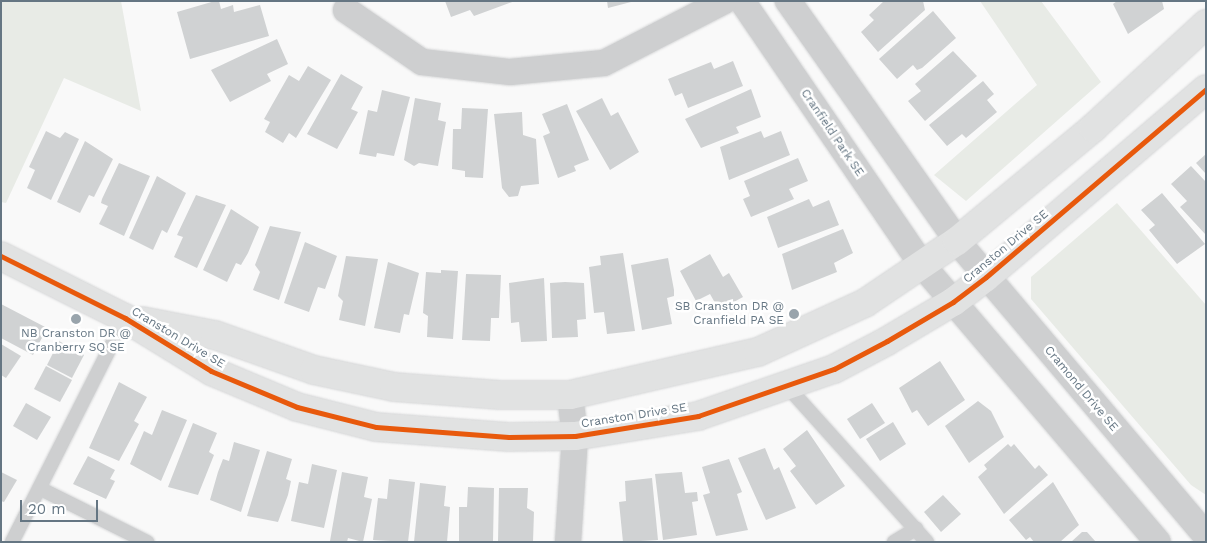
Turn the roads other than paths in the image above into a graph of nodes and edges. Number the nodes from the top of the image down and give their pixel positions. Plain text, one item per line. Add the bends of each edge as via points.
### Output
1 (724, 1) edge
2 (742, 1) edge
3 (788, 1) edge
4 (346, 10) dead end
5 (1206, 24) edge
6 (1206, 89) edge
7 (956, 241) junction
8 (1, 256) edge
9 (923, 266) junction
10 (986, 277) junction
11 (953, 302) junction
12 (126, 318) junction
13 (786, 385) junction
14 (570, 395) junction
15 (575, 436) junction
16 (40, 489) junction
17 (916, 529) junction
18 (1206, 536) edge
19 (12, 542) edge
20 (148, 542) edge
21 (568, 542) edge
22 (894, 542) edge
23 (927, 542) edge
24 (1158, 542) edge

1 - 4 street via 604,63 510,72 422,62
2 - 9 street, Cranfield Park SE
3 - 7 street
5 - 7 street, Cranston Drive SE via 1092,128
6 - 10 street, Cranston Drive SE
7 - 9 street, Cranston Drive SE
7 - 10 street, Cramond Drive SE
8 - 12 street, Cranston Drive SE
9 - 11 street
9 - 14 street, Cranston Drive SE via 866,303 758,352
10 - 11 street, Cranston Drive SE
10 - 18 street, Cramond Drive SE
11 - 13 street, Cranston Drive SE via 834,369
11 - 24 street
12 - 14 street, Cranston Drive SE via 215,335 314,370 394,387 500,395
12 - 15 street, Cranston Drive SE via 211,371 298,407 376,427 508,437
12 - 16 lane
13 - 15 street, Cranston Drive SE via 698,416
13 - 17 lane
14 - 15 street
15 - 21 street
16 - 19 lane
16 - 20 lane
17 - 22 lane
17 - 23 lane

